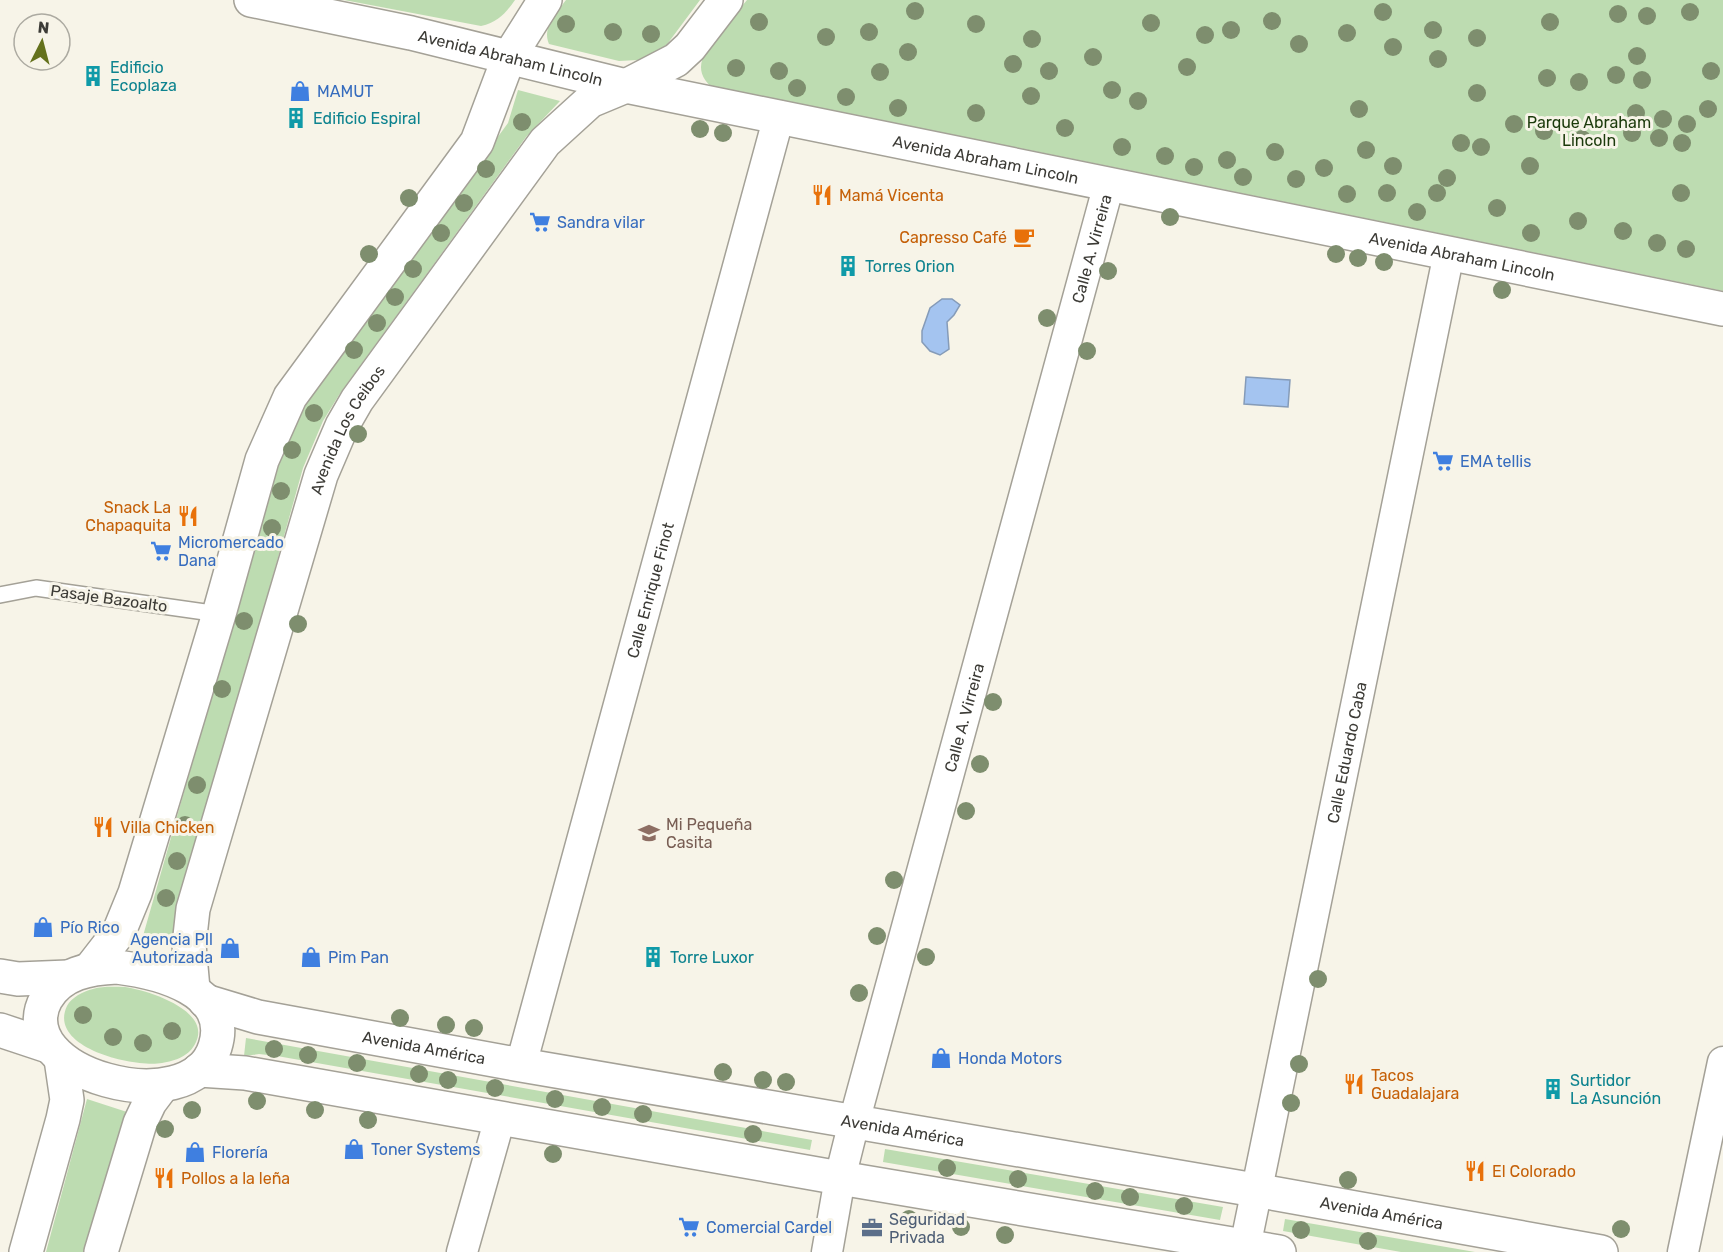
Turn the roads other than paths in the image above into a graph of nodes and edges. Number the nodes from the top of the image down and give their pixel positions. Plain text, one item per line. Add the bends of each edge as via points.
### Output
1 (251, 0) edge
2 (545, 0) edge
3 (726, 0) edge
4 (509, 57) junction
5 (626, 86) junction
6 (779, 117) junction
7 (1109, 184) junction
8 (1449, 253) junction
9 (1723, 309) edge
10 (0, 595) edge
11 (219, 614) junction
12 (80, 973) junction
13 (0, 976) edge
14 (199, 995) junction
15 (0, 1030) edge
16 (55, 1052) junction
17 (1723, 1062) edge
18 (521, 1065) junction
19 (199, 1070) junction
20 (162, 1086) junction
21 (500, 1118) junction
22 (854, 1122) junction
23 (840, 1178) junction
24 (1255, 1190) junction
25 (1244, 1249) edge
26 (26, 1252) edge
27 (101, 1252) edge
28 (462, 1252) edge
29 (827, 1252) edge
30 (1279, 1252) edge
31 (1601, 1252) edge
32 (1683, 1252) edge

1 - 4 street, Avenida Abraham Lincoln
2 - 4 street
3 - 5 street, Avenida Los Ceibos via 676,60
4 - 5 street, Avenida Abraham Lincoln
4 - 11 street via 477,142 290,397 262,460
5 - 6 street, Avenida Abraham Lincoln
5 - 14 street, Avenida Los Ceibos via 590,101 545,142 342,426 321,475 193,909 189,945
6 - 7 street, Avenida Abraham Lincoln
6 - 18 street, Calle Enrique Finot
7 - 8 street, Avenida Abraham Lincoln
7 - 22 street, Calle A. Virreira
8 - 9 street, Avenida Abraham Lincoln
8 - 24 street, Calle Eduardo Caba
10 - 11 lane, Pasaje Bazoalto via 36,588
11 - 12 street via 135,892 119,932
12 - 13 street via 18,979
12 - 14 street via 117,967 143,970 169,978
12 - 16 street via 52,989 42,1007 41,1027
14 - 18 street, Avenida América via 258,1017
14 - 19 street via 216,1018 218,1037 213,1056
15 - 16 street
16 - 20 street via 84,1072 109,1081
16 - 26 street via 67,1100
17 - 32 street
18 - 22 street, Avenida América
19 - 20 street
19 - 21 street via 245,1073
20 - 27 street via 140,1123
21 - 23 street
21 - 28 street
22 - 23 street, Calle A. Virreira
22 - 24 street, Avenida América
23 - 25 street
23 - 29 street, Calle A. Virreira
24 - 25 street, Calle Eduardo Caba
24 - 31 street, Avenida América
25 - 30 street

